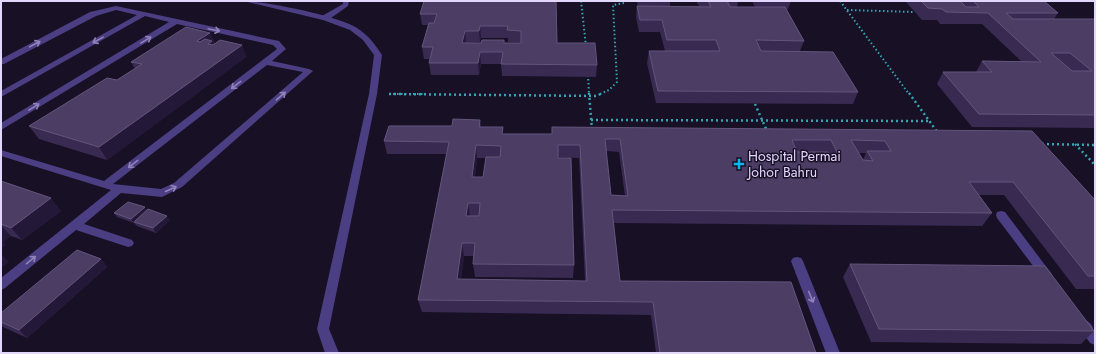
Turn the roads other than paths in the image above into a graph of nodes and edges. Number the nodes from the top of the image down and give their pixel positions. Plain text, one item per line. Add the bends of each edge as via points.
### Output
1 (246, 1) edge
2 (346, 1) edge
3 (144, 14) junction
4 (325, 18) junction
5 (176, 21) junction
6 (1, 62) edge
7 (265, 62) junction
8 (1, 94) edge
9 (1, 127) edge
10 (1, 153) edge
11 (105, 185) junction
12 (119, 190) junction
13 (1001, 215) dead end
14 (75, 225) junction
15 (128, 243) dead end
16 (796, 261) dead end
17 (1, 285) edge
18 (1056, 288) edge
19 (1074, 312) edge
20 (1095, 340) edge
21 (332, 353) edge
22 (833, 353) edge

1 - 4 street
2 - 4 street via 346,4
3 - 5 street
6 -> 3 street via 103,10 122,9
3 -> 8 street
4 - 21 street via 353,28 366,38 378,55 323,329
5 -> 7 street via 276,43 282,49
9 -> 5 street
7 -> 11 street
12 -> 7 street via 162,193 178,186 310,71
10 - 11 street
11 - 12 street
12 - 14 street
13 - 18 street
14 - 15 street
17 -> 14 street
16 -> 22 street
19 - 20 street

